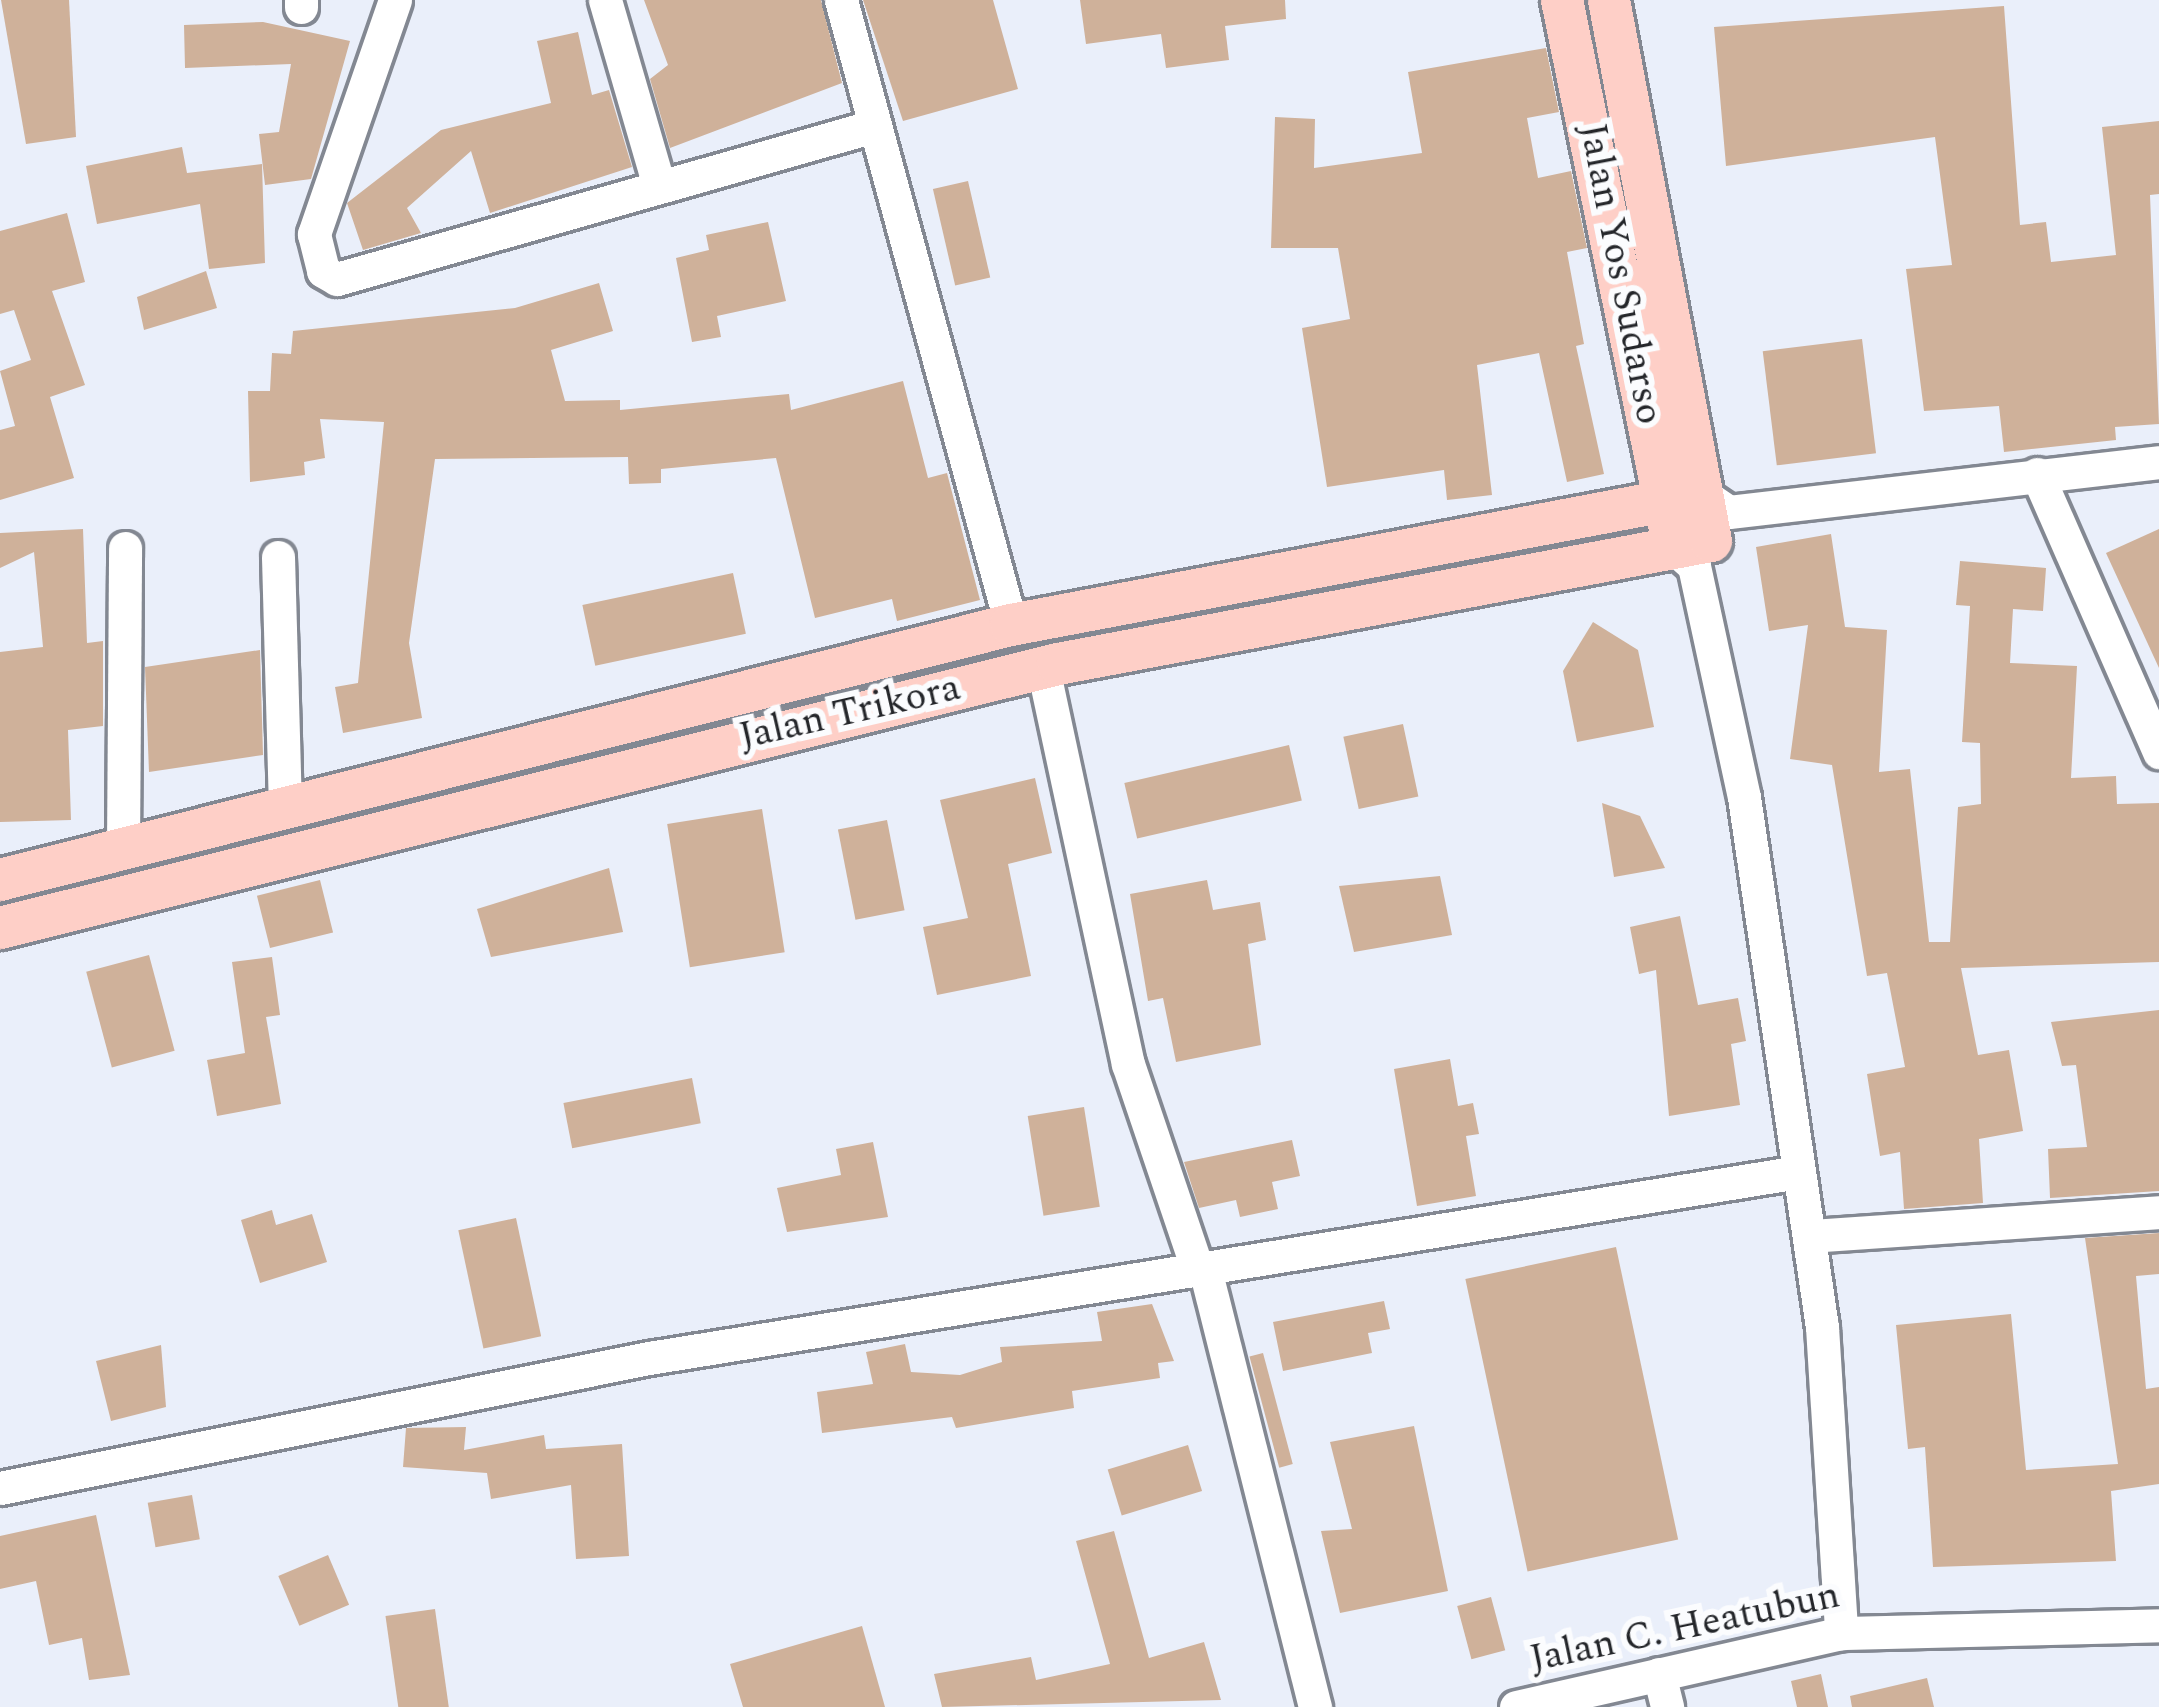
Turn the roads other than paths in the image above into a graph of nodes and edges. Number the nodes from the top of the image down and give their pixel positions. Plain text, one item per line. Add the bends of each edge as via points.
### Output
1 (395, 0) edge
2 (605, 0) edge
3 (841, 0) edge
4 (1562, 0) edge
5 (1609, 0) edge
6 (874, 126) junction
7 (659, 186) junction
8 (2159, 462) edge
9 (2037, 474) junction
10 (1696, 527) junction
11 (125, 548) dead end
12 (278, 556) dead end
13 (1011, 625) junction
14 (1043, 668) junction
15 (2159, 752) edge
16 (285, 802) junction
17 (123, 848) junction
18 (0, 880) edge
19 (0, 928) edge
20 (1798, 1172) junction
21 (2159, 1212) edge
22 (1810, 1236) junction
23 (1201, 1270) junction
24 (0, 1488) edge
25 (2159, 1625) edge
26 (1841, 1634) junction
27 (1663, 1690) edge
28 (1315, 1707) edge
29 (1516, 1707) edge

1 - 7 street via 321,206 323,271 353,278
2 - 7 street
3 - 6 street
4 - 10 main road, Jalan Yos Sudarso
5 - 10 main road, Jalan Yos Sudarso
6 - 7 street
6 - 13 street
8 - 9 street
9 - 10 street
9 - 15 street
10 - 13 main road, Jalan Trikora
10 - 14 main road, Jalan Trikora
10 - 20 street
11 - 17 street
12 - 16 street
13 - 16 main road, Jalan Trikora
14 - 19 main road, Jalan Trikora
14 - 23 street via 1127,1064
16 - 17 main road, Jalan Trikora
17 - 18 main road, Jalan Trikora
20 - 22 street
20 - 23 street
21 - 22 street
22 - 26 street
23 - 24 street via 649,1358
23 - 28 street
25 - 26 street, Jalan C. Heatubun
26 - 27 street, Jalan C. Heatubun
27 - 29 street, Jalan C. Heatubun

